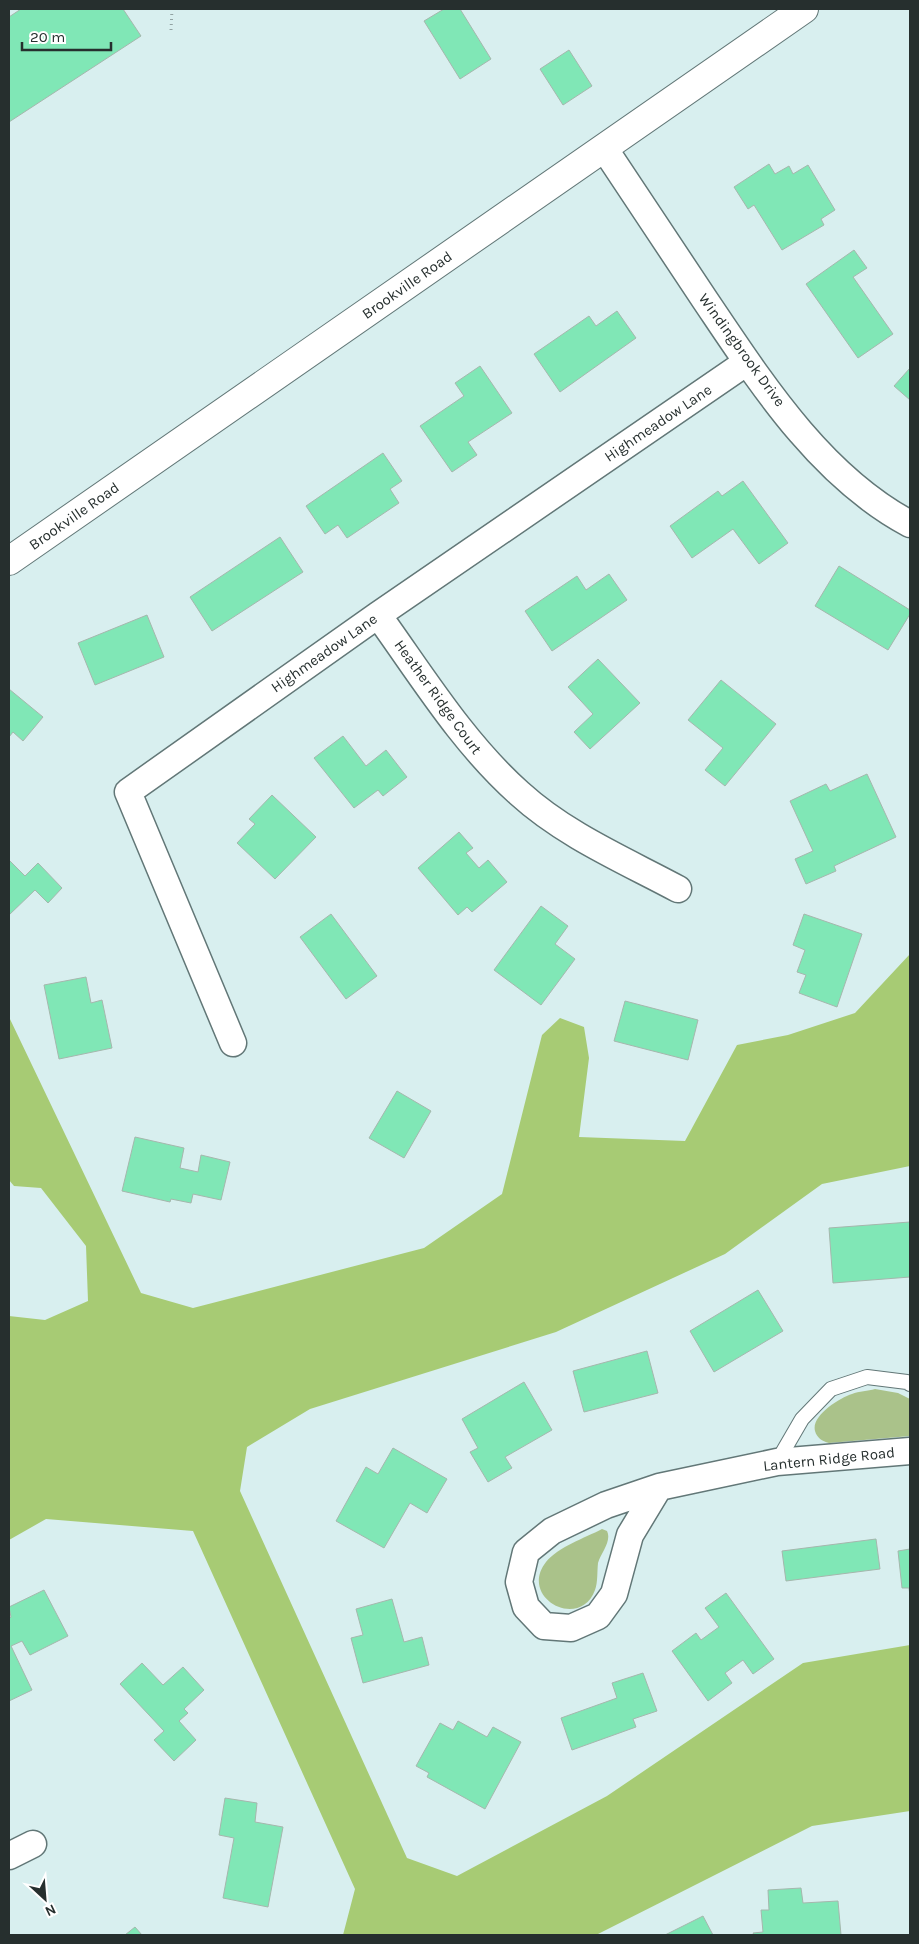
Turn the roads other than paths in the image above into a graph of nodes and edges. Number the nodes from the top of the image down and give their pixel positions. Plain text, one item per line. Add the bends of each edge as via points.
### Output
1 (804, 9) edge
2 (604, 148) junction
3 (747, 362) junction
4 (910, 524) edge
5 (9, 561) edge
6 (378, 614) junction
7 (678, 890) dead end
8 (233, 1043) dead end
9 (910, 1384) edge
10 (910, 1451) edge
11 (777, 1462) junction
12 (659, 1487) junction
13 (33, 1844) dead end
14 (9, 1856) edge

1 - 2 street, Brookville Road
2 - 3 street, Windingbrook Drive
2 - 5 street, Brookville Road
3 - 4 street, Windingbrook Drive via 821,456 890,514
3 - 6 street, Highmeadow Lane
6 - 7 street, Heather Ridge Court via 475,750 520,794 568,830
6 - 8 street, Highmeadow Lane via 128,792
9 - 11 lane via 868,1378 831,1389 802,1419
10 - 11 street, Lantern Ridge Road
11 - 12 street, Lantern Ridge Road
12 - 12 street, Lantern Ridge Road via 630,1535 614,1594 598,1616 571,1628 544,1626 526,1607 519,1582 526,1552 552,1531 606,1504
13 - 14 street

